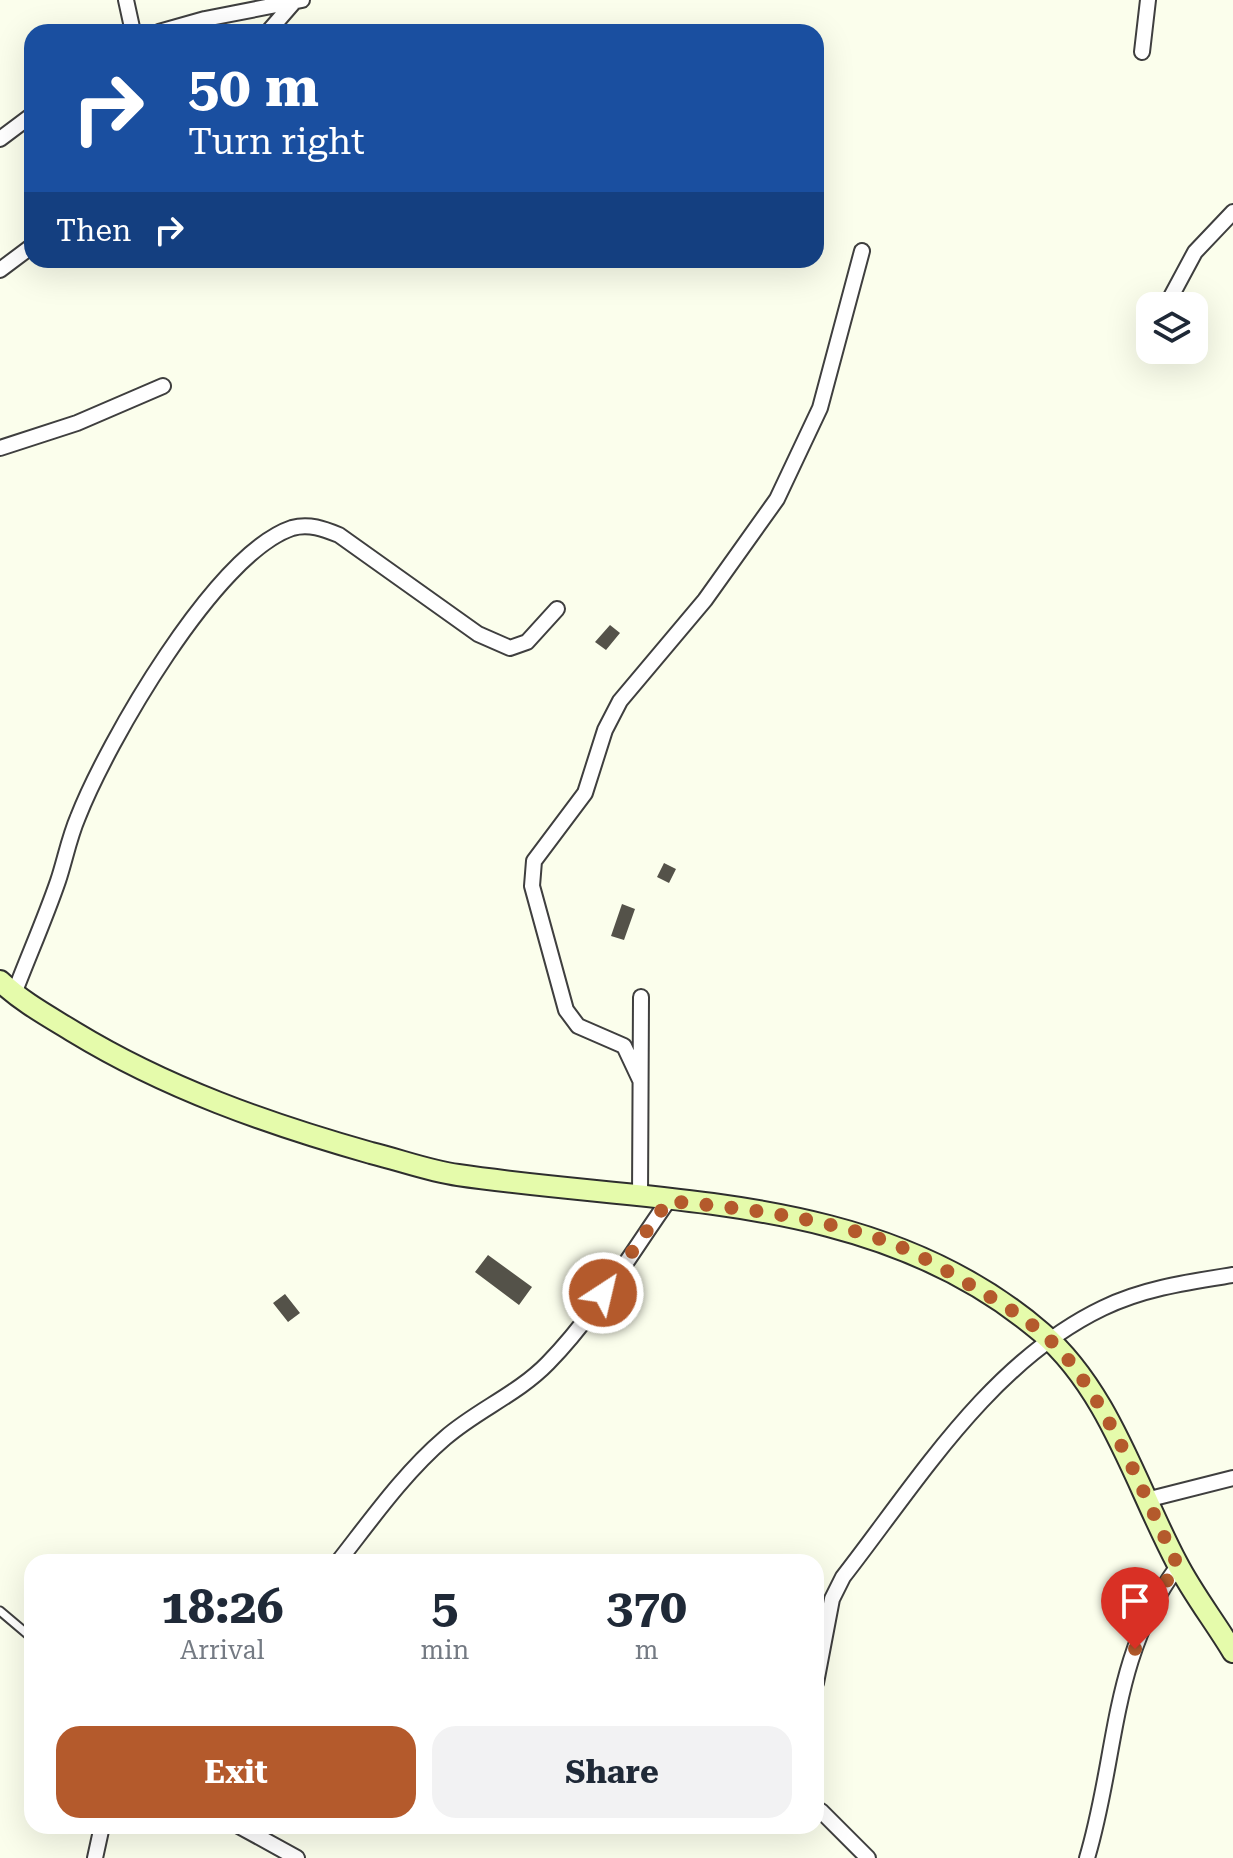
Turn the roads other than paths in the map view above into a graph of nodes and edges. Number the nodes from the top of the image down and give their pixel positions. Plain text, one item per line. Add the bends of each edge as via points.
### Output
1 (126, 0) edge
2 (1148, 0) edge
3 (298, 1) edge
4 (131, 24) edge
5 (183, 24) edge
6 (276, 24) edge
7 (1142, 52) dead end
8 (24, 121) edge
9 (0, 139) edge
10 (1233, 212) edge
11 (862, 251) dead end
12 (24, 252) edge
13 (0, 270) edge
14 (1174, 292) edge
15 (163, 386) dead end
16 (0, 448) edge
17 (557, 609) dead end
18 (7, 988) edge
19 (641, 997) dead end
20 (640, 1080) junction
21 (640, 1198) junction
22 (668, 1201) junction
23 (1233, 1275) edge
24 (1050, 1340) junction
25 (1233, 1478) edge
26 (1146, 1500) junction
27 (344, 1554) edge
28 (1178, 1566) junction
29 (0, 1611) edge
30 (24, 1631) edge
31 (824, 1641) edge
32 (1233, 1652) edge
33 (824, 1814) edge
34 (100, 1834) edge
35 (254, 1834) edge
36 (95, 1858) edge
37 (297, 1858) edge
38 (868, 1858) edge
39 (1087, 1858) edge

1 - 4 street
2 - 7 street
3 - 5 street
3 - 6 street
8 - 9 street
10 - 14 street via 1195,252
11 - 20 street via 820,408 777,499 705,600 620,701 585,793 542,848 531,871 539,920 566,1010 578,1026 624,1046
12 - 13 street
15 - 16 street via 77,423
17 - 18 street via 527,642 510,648 478,634 339,535 316,526 292,528 269,542 237,567 176,641 105,758 77,818 58,881
18 - 21 street via 95,1045 267,1123 452,1175
19 - 20 street
20 - 21 street
21 - 22 street
22 - 24 street via 751,1209 886,1241 994,1299
22 - 27 street via 549,1362 446,1437
23 - 24 street via 1145,1292 1103,1308
24 - 26 street via 1093,1396
24 - 31 street via 994,1390 934,1458 843,1577 832,1599
25 - 26 street
26 - 28 street
28 - 32 street
28 - 39 street via 1160,1590 1117,1702
29 - 30 lane
33 - 38 street
34 - 36 street
35 - 37 street

